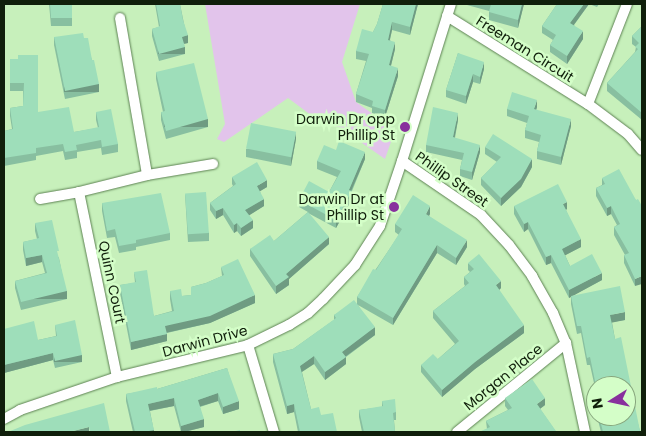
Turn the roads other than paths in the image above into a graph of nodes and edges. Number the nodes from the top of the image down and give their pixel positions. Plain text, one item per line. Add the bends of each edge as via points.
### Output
1 (451, 4) edge
2 (627, 4) edge
3 (447, 16) junction
4 (120, 18) dead end
5 (588, 104) junction
6 (642, 150) edge
7 (402, 161) junction
8 (213, 164) dead end
9 (147, 175) junction
10 (79, 192) junction
11 (40, 199) dead end
12 (566, 343) junction
13 (248, 345) junction
14 (117, 377) junction
15 (4, 419) edge
16 (274, 432) edge
17 (457, 432) edge
18 (585, 432) edge

1 - 3 street, Darwin Drive
2 - 5 street
3 - 5 street, Freeman Circuit
3 - 7 street, Darwin Drive
4 - 9 street
5 - 6 street, Freeman Circuit via 628,134
7 - 12 street, Phillip Street via 480,215 509,245 553,312
7 - 13 street, Darwin Drive via 380,226 355,265 308,314
8 - 9 street
9 - 10 street
10 - 11 street
10 - 14 street, Quinn Court
12 - 17 street, Morgan Place
12 - 18 street, Phillip Street
13 - 14 street, Darwin Drive
13 - 16 street
14 - 15 street, Darwin Drive via 20,410

